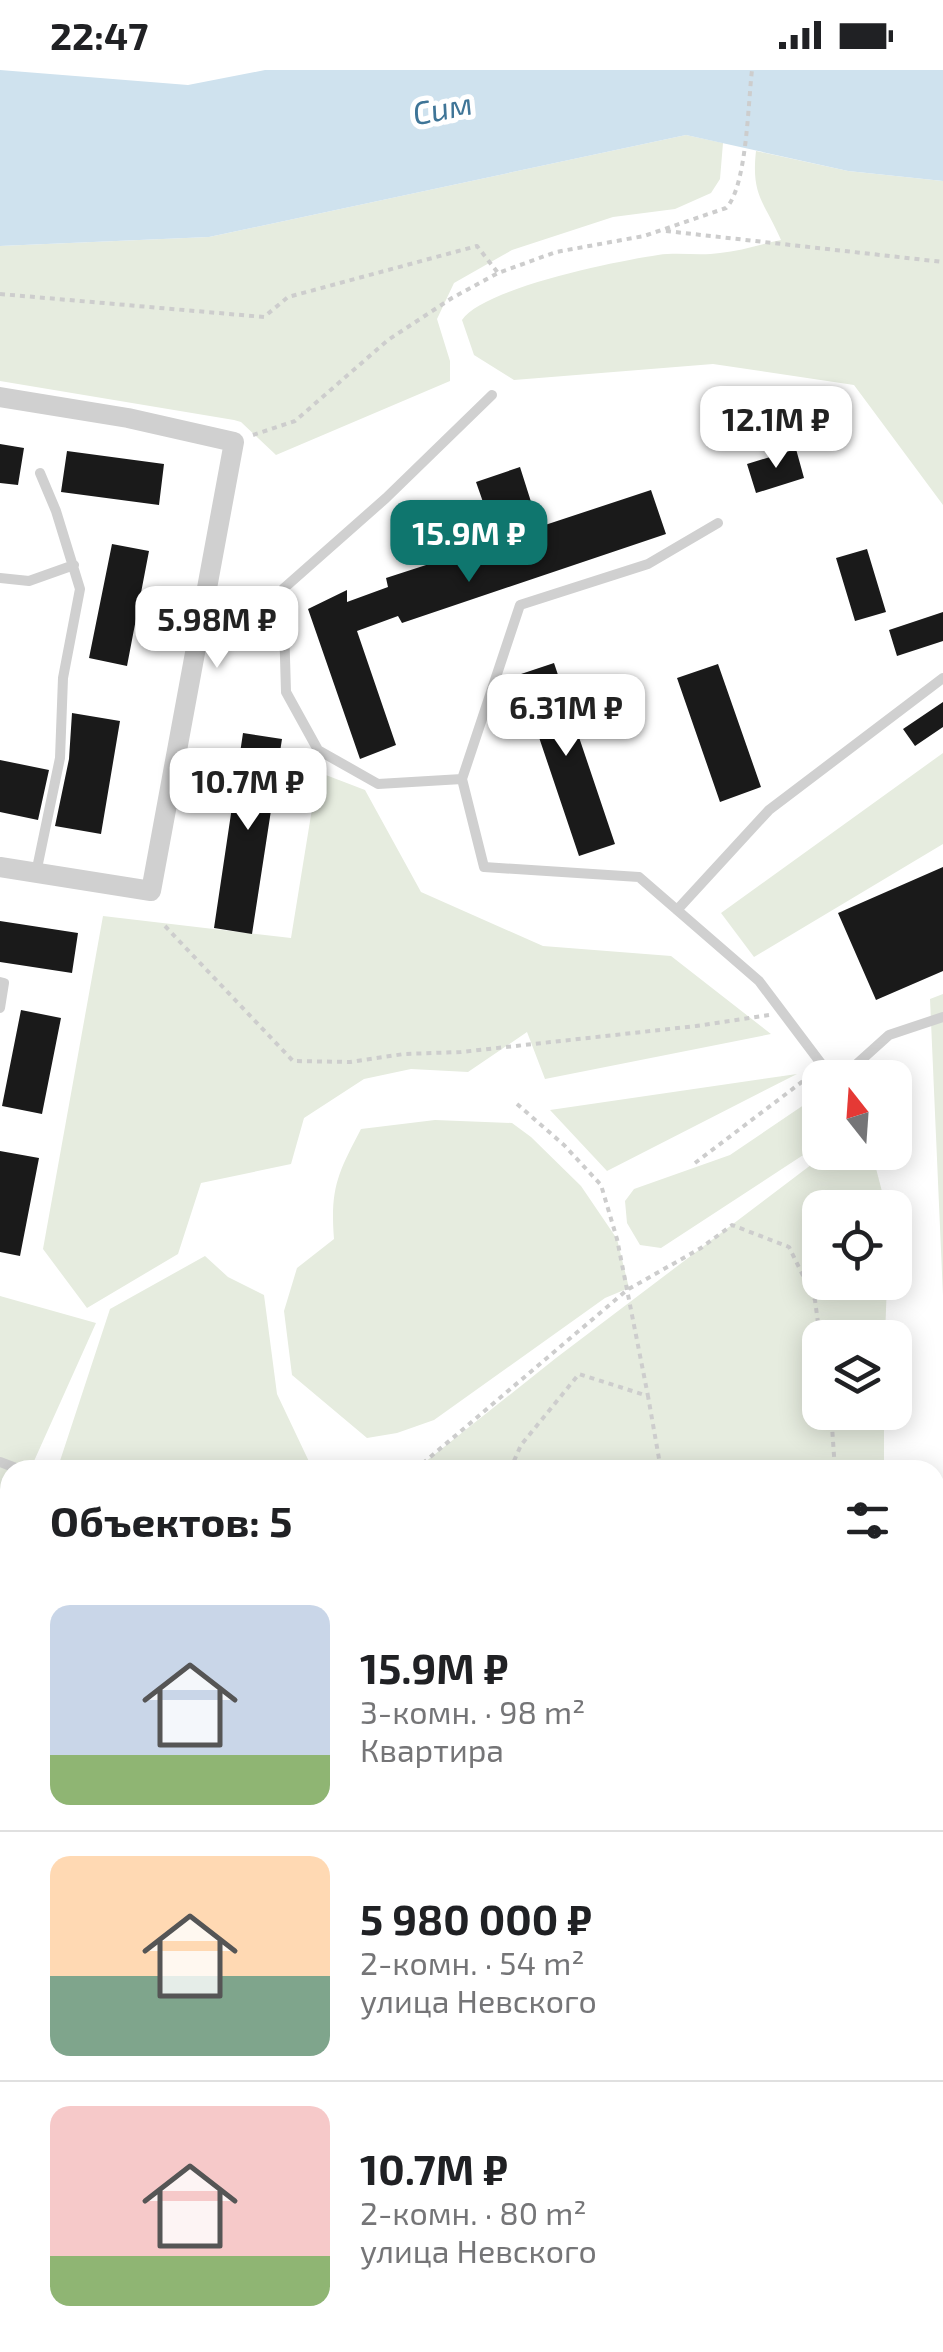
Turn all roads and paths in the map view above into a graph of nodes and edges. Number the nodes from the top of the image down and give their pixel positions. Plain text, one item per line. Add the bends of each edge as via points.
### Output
1 (752, 70) edge
2 (662, 230) junction
3 (943, 262) edge
4 (498, 273) junction
5 (0, 294) edge
6 (492, 395) dead end
7 (0, 397) edge
8 (234, 442) junction
9 (40, 472) dead end
10 (718, 523) dead end
11 (74, 565) junction
12 (0, 578) edge
13 (943, 678) edge
14 (462, 779) junction
15 (0, 868) edge
16 (36, 874) junction
17 (677, 910) junction
18 (165, 926) dead end
19 (0, 982) edge
20 (0, 1008) edge
21 (782, 1013) junction
22 (943, 1017) edge
23 (817, 1060) edge
24 (862, 1060) edge
25 (802, 1081) edge
26 (517, 1104) dead end
27 (695, 1163) dead end
28 (627, 1290) junction
29 (818, 1320) edge
30 (648, 1396) junction
31 (832, 1430) edge
32 (427, 1460) edge
33 (514, 1460) edge
34 (659, 1460) edge
35 (834, 1460) edge

1 - 2 path via 733,201
2 - 3 path
2 - 4 path via 556,252
4 - 5 path via 477,246 288,297 264,317
4 - 8 path via 388,340 295,421
6 - 14 lane via 283,589 286,692 318,750 378,784
7 - 8 street
8 - 16 street via 151,891
9 - 11 lane
10 - 14 lane via 648,564 520,605
11 - 12 lane via 29,581
11 - 16 lane via 80,590 62,678 60,758
13 - 17 lane via 769,810
14 - 17 lane via 484,866 639,877
15 - 16 street
17 - 21 lane via 758,981
18 - 21 path via 293,1061 508,1048
19 - 20 lane
21 - 23 lane
22 - 24 lane via 890,1035
25 - 27 path
26 - 28 path via 602,1186
28 - 29 path via 732,1225 790,1247
28 - 30 path
28 - 32 path
30 - 33 path via 579,1374
30 - 34 path
31 - 35 path

